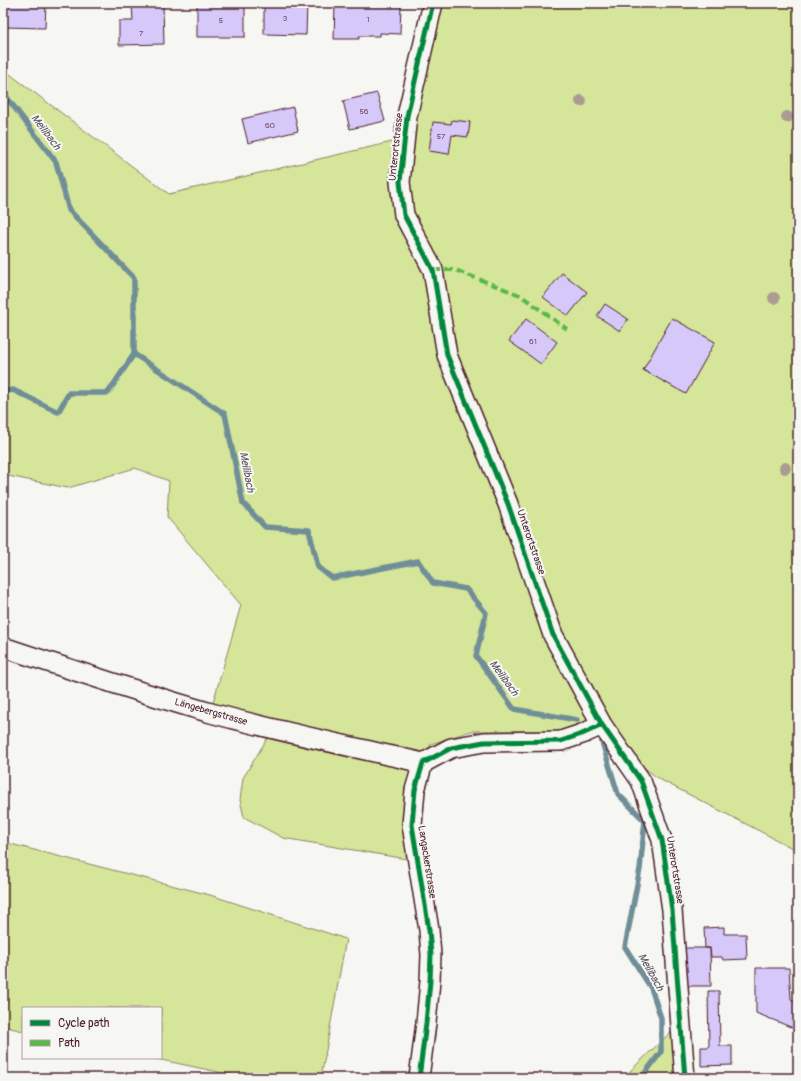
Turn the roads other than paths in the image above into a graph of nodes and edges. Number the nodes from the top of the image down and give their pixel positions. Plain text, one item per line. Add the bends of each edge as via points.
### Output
1 (433, 3) edge
2 (3, 647) edge
3 (602, 725) junction
4 (423, 763) junction
5 (419, 1078) edge
6 (685, 1078) edge

1 - 3 street, Unterortstrasse via 407,116 400,182 404,215 433,270 447,355 508,504 553,635
2 - 4 street, Längebergstrasse via 210,712
3 - 4 street via 561,741 484,742 452,748
3 - 6 street, Unterortstrasse via 641,781 662,840 672,910
4 - 5 street, Langackerstrasse via 415,790 412,826 431,955

